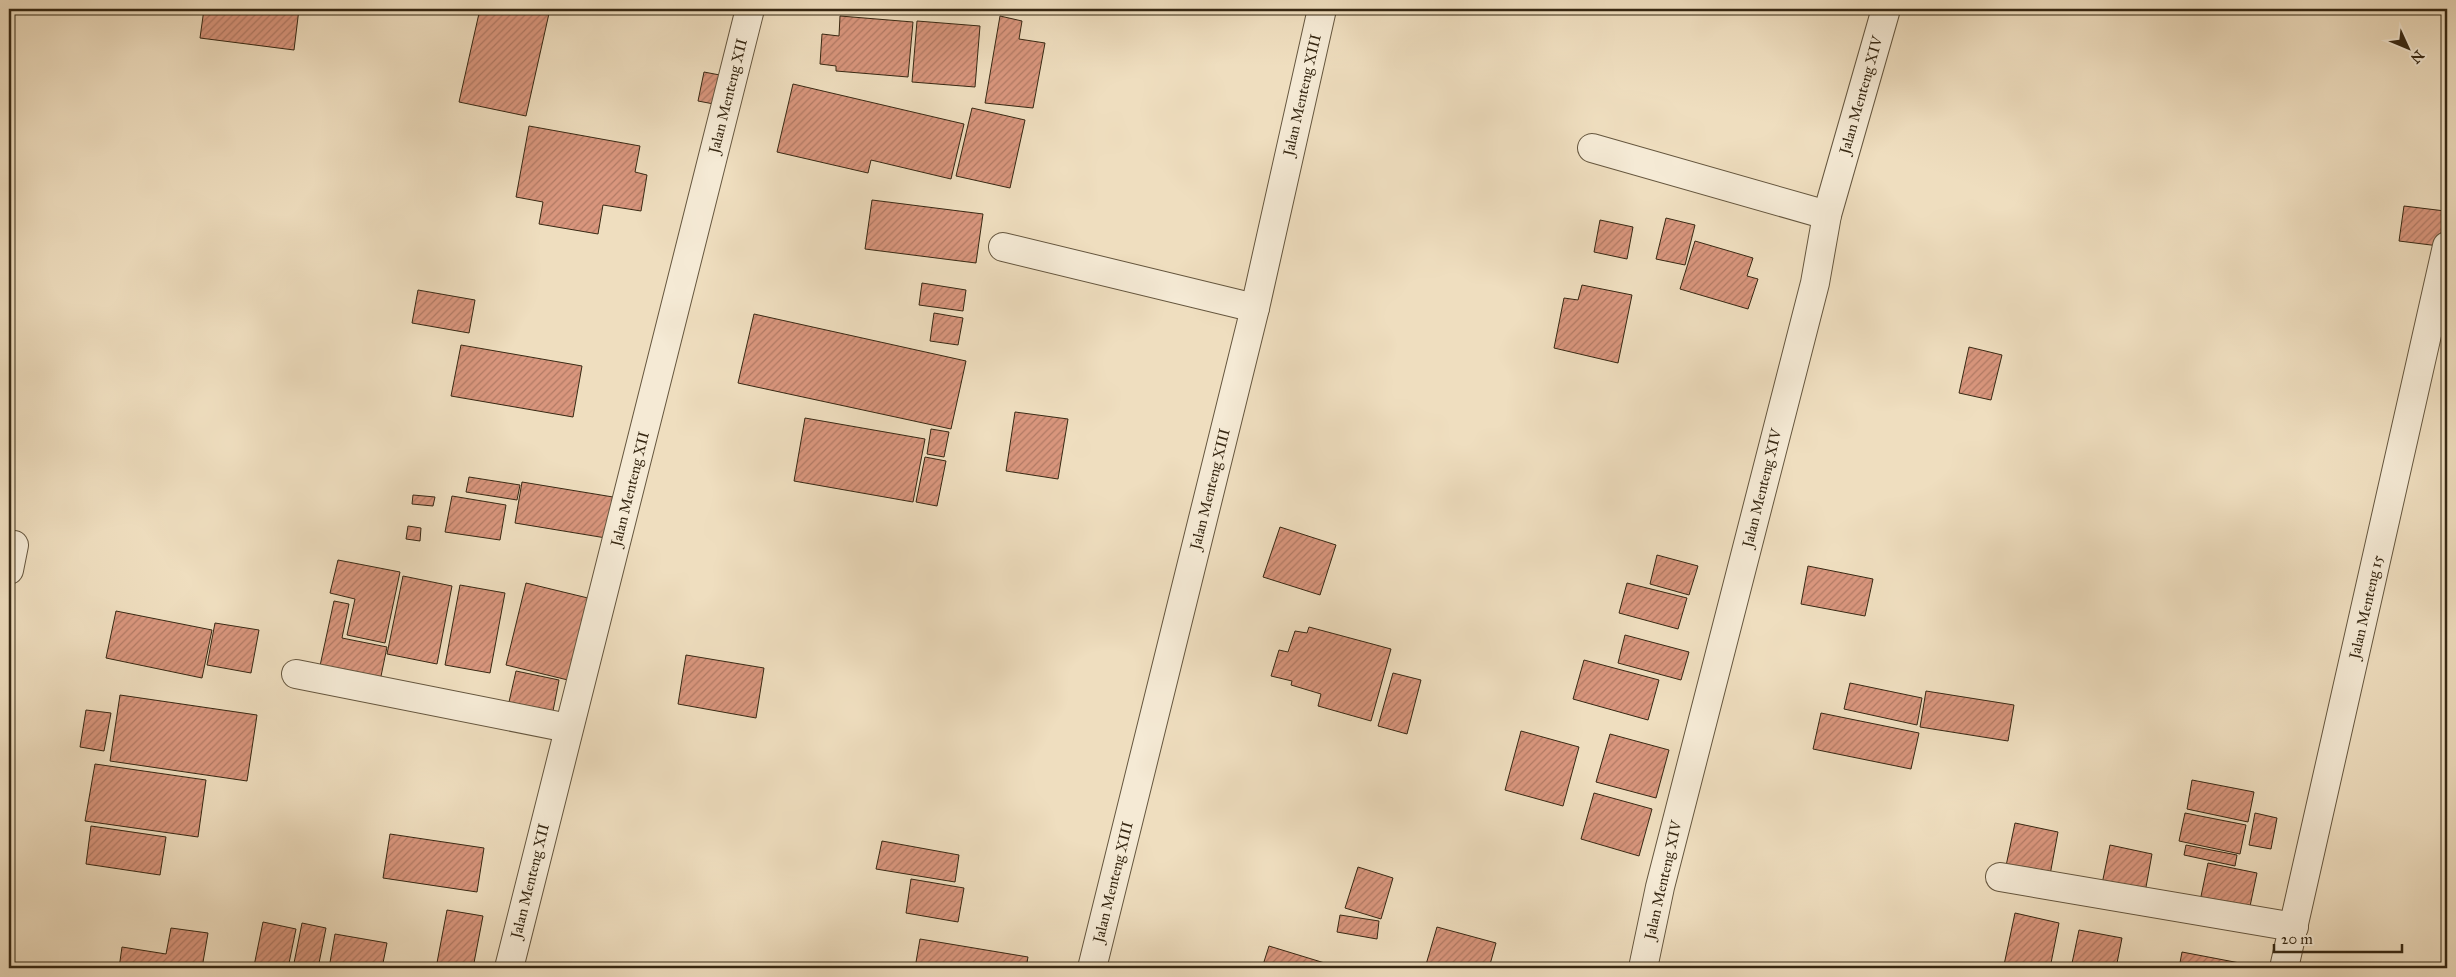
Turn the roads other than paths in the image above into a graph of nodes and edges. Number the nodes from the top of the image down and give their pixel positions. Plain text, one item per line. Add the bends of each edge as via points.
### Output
1 (750, 9) edge
2 (1322, 9) edge
3 (1886, 9) edge
4 (1592, 148) dead end
5 (1826, 215) junction
6 (2447, 246) edge
7 (1003, 247) dead end
8 (1255, 308) junction
9 (296, 674) dead end
10 (568, 728) junction
11 (2000, 876) dead end
12 (2294, 927) junction
13 (509, 968) edge
14 (1092, 968) edge
15 (1643, 968) edge
16 (2284, 968) edge

1 - 10 street, Jalan Menteng XII
2 - 8 street, Jalan Menteng XIII
3 - 5 street, Jalan Menteng XIV
4 - 5 street
5 - 15 street, Jalan Menteng XIV via 1815,283 1662,877
6 - 12 street, Jalan Menteng 15
7 - 8 street
8 - 14 street, Jalan Menteng XIII
9 - 10 street
10 - 13 street, Jalan Menteng XII
11 - 12 street
12 - 16 street, Jalan Menteng 15

